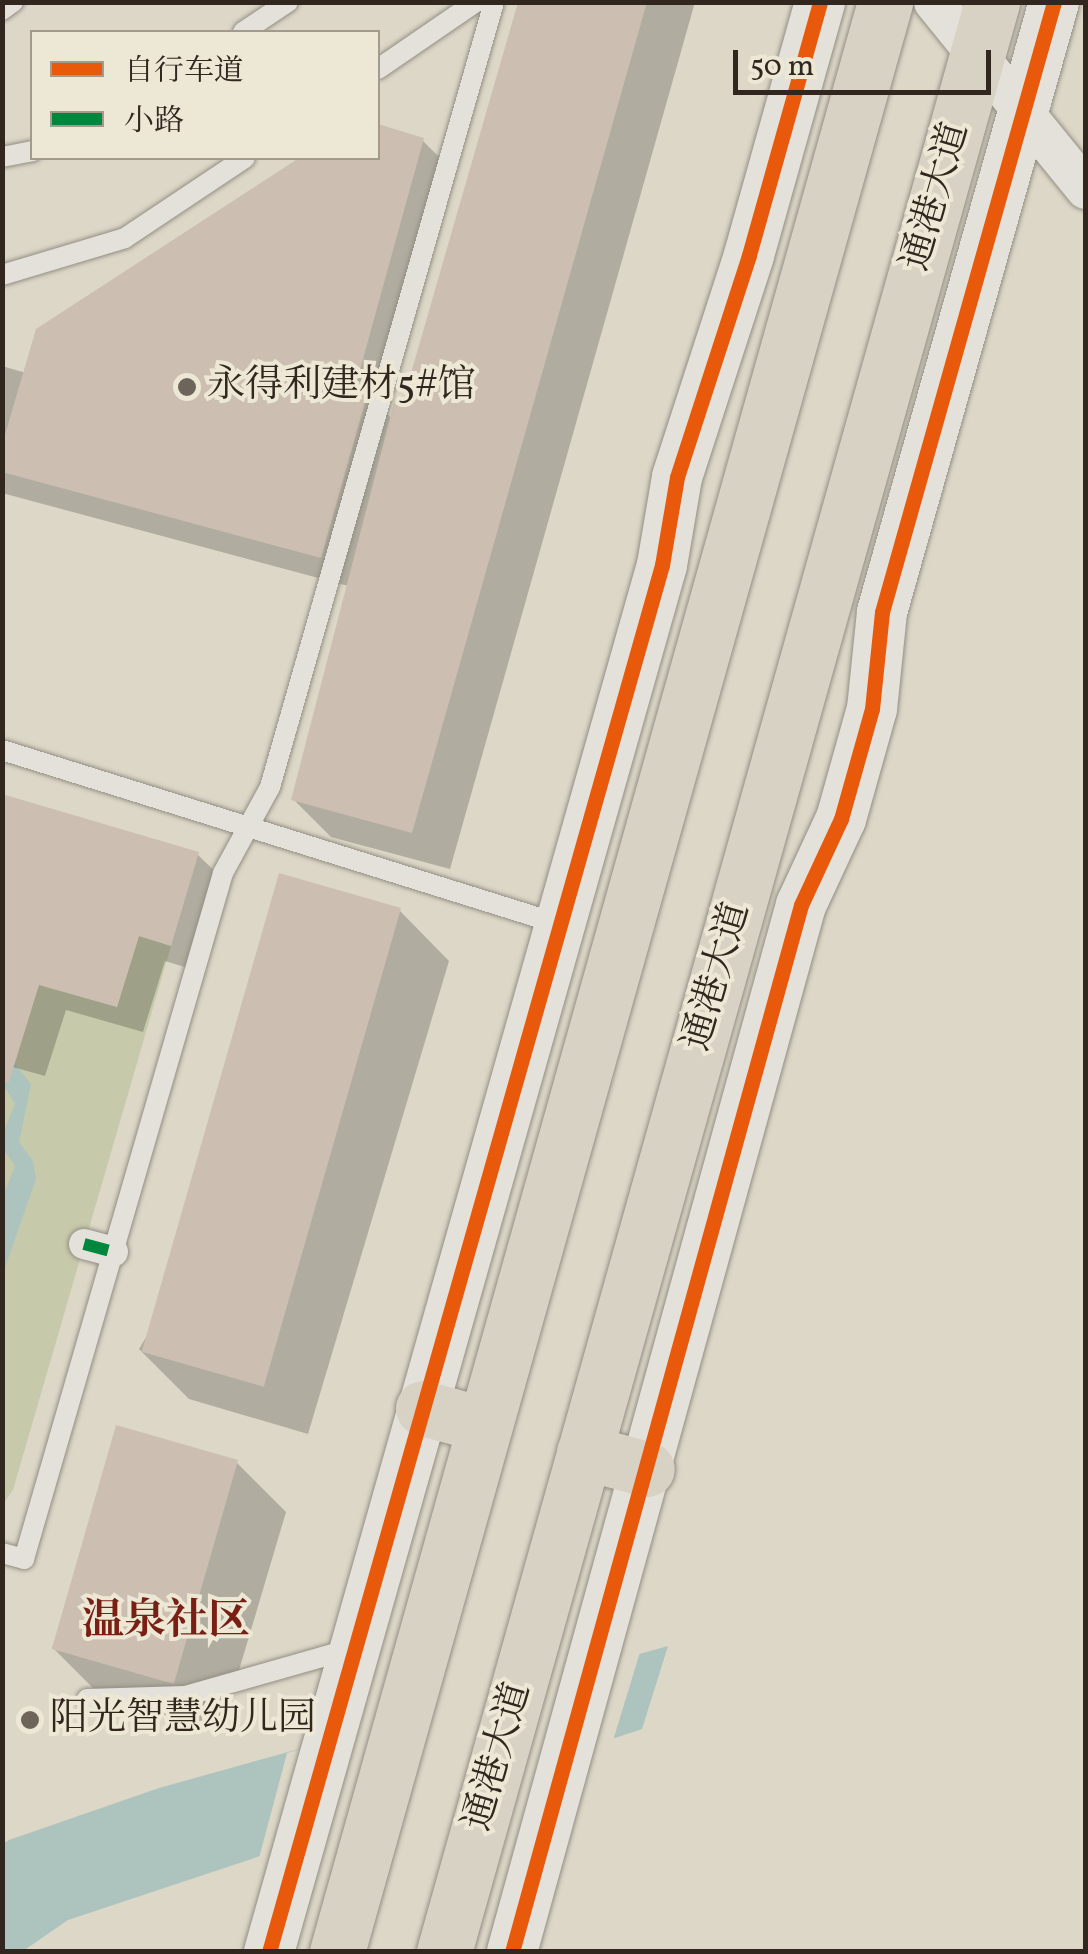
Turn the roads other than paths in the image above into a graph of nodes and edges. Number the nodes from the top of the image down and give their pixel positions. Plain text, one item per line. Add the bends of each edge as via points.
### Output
1 (13, 2) edge
2 (288, 2) edge
3 (476, 2) edge
4 (494, 2) edge
5 (820, 2) edge
6 (885, 2) edge
7 (934, 2) edge
8 (992, 2) edge
9 (1054, 2) edge
10 (2, 10) edge
11 (246, 30) edge
12 (978, 54) junction
13 (380, 67) edge
14 (1023, 108) junction
15 (30, 151) edge
16 (2, 158) edge
17 (242, 160) edge
18 (1086, 189) edge
19 (2, 275) edge
20 (2, 750) edge
21 (248, 827) junction
22 (560, 924) junction
23 (423, 1408) junction
24 (485, 1425) junction
25 (584, 1452) junction
26 (647, 1469) junction
27 (2, 1553) edge
28 (356, 1648) junction
29 (87, 1698) dead end
30 (270, 1952) edge
31 (337, 1952) edge
32 (444, 1952) edge
33 (512, 1952) edge

1 - 10 lane
2 - 11 lane
3 - 13 lane
4 - 21 lane via 270,787
5 - 22 street via 749,256 677,477 662,565
6 - 24 main road
7 - 12 street
8 - 12 main road, 通港大道
9 - 14 street
12 - 14 street
12 - 25 main road, 通港大道
14 - 18 street
14 - 26 street via 882,612 872,708 841,820 802,905
15 - 16 lane
17 - 19 lane via 125,238
20 - 21 lane
21 - 22 lane
21 - 27 lane via 223,872 99,1248 24,1559
22 - 23 street
23 - 24 main road
23 - 28 street
24 - 31 main road
25 - 26 main road
25 - 32 main road, 通港大道
26 - 33 street
28 - 29 lane via 184,1696
28 - 30 street

